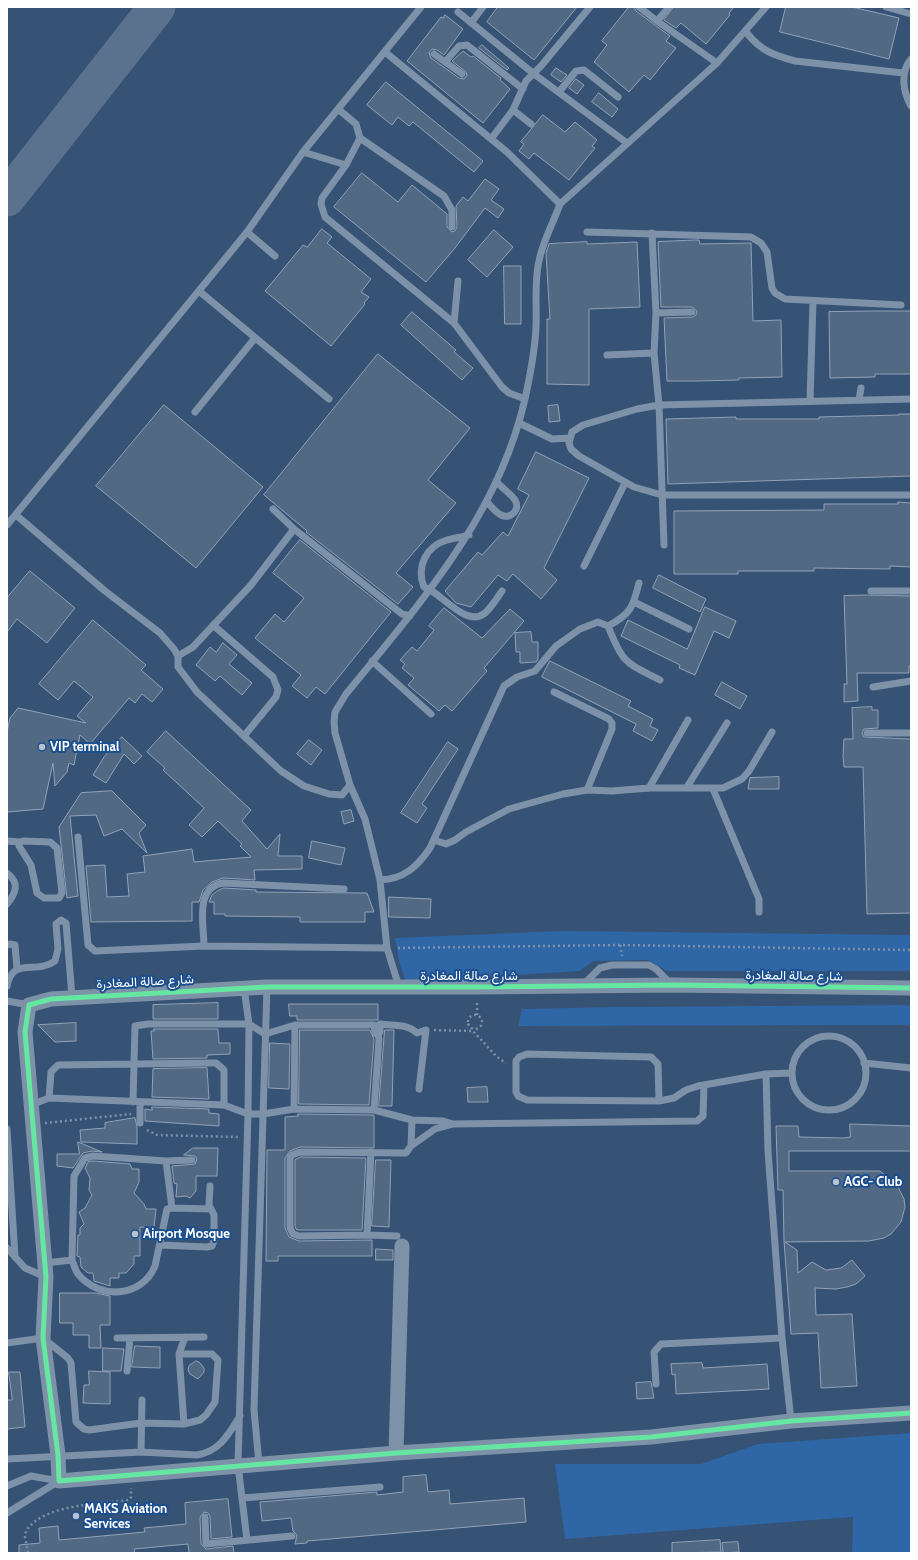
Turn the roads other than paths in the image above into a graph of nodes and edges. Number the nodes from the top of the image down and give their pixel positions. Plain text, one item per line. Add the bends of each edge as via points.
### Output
1 (421, 7) edge
2 (483, 7) edge
3 (590, 7) edge
4 (639, 7) edge
5 (669, 7) edge
6 (766, 7) edge
7 (886, 7) edge
8 (458, 12) dead end
9 (911, 14) edge
10 (656, 21) junction
11 (471, 23) junction
12 (746, 32) junction
13 (385, 52) junction
14 (434, 54) dead end
15 (911, 59) edge
16 (445, 62) junction
17 (717, 63) junction
18 (903, 73) junction
19 (462, 74) dead end
20 (534, 74) junction
21 (523, 89) junction
22 (559, 92) junction
23 (618, 96) dead end
24 (911, 106) edge
25 (338, 109) junction
26 (513, 110) junction
27 (531, 124) dead end
28 (360, 138) junction
29 (491, 139) junction
30 (627, 143) junction
31 (303, 152) junction
32 (346, 164) junction
33 (560, 204) junction
34 (452, 227) dead end
35 (247, 232) junction
36 (587, 232) dead end
37 (652, 233) junction
38 (275, 256) dead end
39 (458, 281) dead end
40 (199, 291) junction
41 (812, 301) junction
42 (901, 306) dead end
43 (692, 312) dead end
44 (656, 314) junction
45 (454, 323) junction
46 (255, 338) junction
47 (654, 353) junction
48 (607, 355) dead end
49 (861, 388) dead end
50 (911, 397) edge
51 (329, 399) dead end
52 (525, 399) junction
53 (810, 400) junction
54 (859, 400) junction
55 (659, 405) junction
56 (196, 412) dead end
57 (519, 423) junction
58 (570, 438) junction
59 (497, 482) junction
60 (625, 483) junction
61 (662, 495) junction
62 (911, 495) edge
63 (487, 502) junction
64 (273, 510) dead end
65 (16, 515) junction
66 (7, 525) edge
67 (294, 529) junction
68 (469, 534) junction
69 (664, 545) dead end
70 (584, 566) dead end
71 (638, 583) dead end
72 (431, 588) junction
73 (502, 591) dead end
74 (870, 591) dead end
75 (911, 591) edge
76 (634, 602) junction
77 (410, 616) junction
78 (213, 625) junction
79 (608, 626) junction
80 (688, 629) dead end
81 (178, 656) junction
82 (372, 661) junction
83 (660, 680) dead end
84 (911, 682) edge
85 (873, 686) dead end
86 (554, 692) dead end
87 (431, 714) dead end
88 (688, 720) dead end
89 (727, 723) dead end
90 (772, 732) dead end
91 (867, 733) dead end
92 (911, 733) edge
93 (244, 736) junction
94 (350, 785) junction
95 (687, 787) junction
96 (649, 788) junction
97 (713, 789) junction
98 (587, 790) junction
99 (78, 837) dead end
100 (434, 840) junction
101 (7, 842) edge
102 (20, 842) junction
103 (7, 872) edge
104 (380, 880) junction
105 (344, 889) dead end
106 (10, 895) edge
107 (7, 904) edge
108 (759, 912) dead end
109 (205, 930) dead end
110 (7, 945) edge
111 (204, 946) junction
112 (387, 948) junction
113 (17, 969) junction
114 (671, 985) junction
115 (7, 986) edge
116 (582, 986) junction
117 (266, 987) junction
118 (244, 988) junction
119 (399, 988) junction
120 (911, 988) edge
121 (72, 997) junction
122 (7, 1001) edge
123 (29, 1005) junction
124 (249, 1024) junction
125 (295, 1025) junction
126 (266, 1034) junction
127 (378, 1035) junction
128 (134, 1063) junction
129 (864, 1063) junction
130 (911, 1068) edge
131 (792, 1073) junction
132 (766, 1074) junction
133 (704, 1085) junction
134 (419, 1089) dead end
135 (49, 1098) junction
136 (659, 1101) junction
137 (137, 1103) junction
138 (31, 1105) junction
139 (224, 1105) junction
140 (294, 1109) junction
141 (374, 1110) junction
142 (248, 1114) junction
143 (263, 1114) junction
144 (412, 1120) junction
145 (140, 1123) dead end
146 (453, 1124) junction
147 (7, 1129) edge
148 (411, 1146) junction
149 (371, 1152) junction
150 (192, 1160) dead end
151 (166, 1161) junction
152 (210, 1186) dead end
153 (172, 1208) junction
154 (211, 1209) junction
155 (367, 1235) junction
156 (399, 1241) joint
157 (160, 1245) junction
158 (7, 1248) edge
159 (15, 1257) junction
160 (72, 1260) junction
161 (244, 1267) junction
162 (258, 1268) junction
163 (45, 1270) junction
164 (185, 1337) junction
165 (204, 1337) dead end
166 (43, 1338) junction
167 (117, 1338) dead end
168 (130, 1338) junction
169 (782, 1338) junction
170 (7, 1343) edge
171 (179, 1354) junction
172 (127, 1371) dead end
173 (656, 1384) dead end
174 (142, 1400) dead end
175 (911, 1413) edge
176 (240, 1416) junction
177 (791, 1421) junction
178 (141, 1423) junction
179 (184, 1424) junction
180 (141, 1452) junction
181 (396, 1453) junction
182 (58, 1455) junction
183 (7, 1458) edge
184 (259, 1464) junction
185 (238, 1465) junction
186 (59, 1481) junction
187 (7, 1486) edge
188 (380, 1487) dead end
189 (243, 1498) junction
190 (7, 1513) edge
191 (205, 1517) dead end
192 (292, 1536) dead end
193 (247, 1540) junction

1 - 13 lane
2 - 11 lane
3 - 20 lane via 581,21 554,48
4 - 10 lane
5 - 10 lane
6 - 12 lane
7 - 9 lane
8 - 11 lane
10 - 17 lane
11 - 20 lane
12 - 17 lane
12 - 18 lane via 756,45 796,61
13 - 25 lane
13 - 29 lane
14 - 16 lane
15 - 18 lane
16 - 19 lane
16 - 21 lane via 459,46 467,45
17 - 30 lane
18 - 24 lane
20 - 21 lane via 526,81
20 - 22 lane
21 - 26 lane
22 - 23 lane via 576,71 584,70
22 - 30 lane
25 - 28 lane via 356,124
25 - 31 lane
26 - 27 lane
26 - 29 lane
28 - 32 lane
28 - 34 lane via 444,196 452,210
29 - 33 lane
30 - 33 lane
31 - 32 lane
31 - 35 lane
32 - 45 lane via 322,198 325,217
33 - 52 lane via 545,235 538,262 536,330
35 - 38 lane
35 - 40 lane
36 - 37 lane
37 - 41 lane via 752,237 761,243 767,252 775,293 785,299
37 - 44 lane
39 - 45 lane
40 - 46 lane
40 - 65 lane
41 - 42 lane
41 - 53 lane
43 - 44 lane
44 - 47 lane
45 - 52 lane via 502,387 509,393
46 - 51 lane
46 - 56 lane
47 - 48 lane
47 - 55 lane
49 - 54 lane
50 - 54 lane
52 - 57 lane
53 - 54 lane
53 - 55 lane
55 - 58 lane via 583,425 577,428
55 - 61 lane
57 - 58 lane via 552,439
57 - 59 lane
58 - 60 lane via 571,449 575,453
59 - 63 lane
59 - 63 lane via 515,499 516,510 512,515 501,515
60 - 61 lane via 643,491
60 - 70 lane
61 - 62 lane
61 - 69 lane
63 - 68 lane
64 - 67 lane
65 - 66 lane
65 - 81 lane via 105,591 160,633
67 - 77 lane via 402,614
67 - 78 lane via 251,585
68 - 72 lane
68 - 72 lane via 438,544 427,555 420,578 424,586
71 - 76 lane
72 - 73 lane via 454,609 476,617 486,612
72 - 77 lane
74 - 75 lane
76 - 79 lane via 627,613
76 - 80 lane
77 - 82 lane
78 - 81 lane via 193,647
78 - 93 lane via 268,672 276,683 276,697
79 - 83 lane via 623,659
79 - 100 lane via 598,622 580,629 550,651 535,671 517,677 504,686
81 - 93 lane via 178,667 188,682
82 - 87 lane
82 - 94 lane via 335,712 335,733
84 - 85 lane
86 - 98 lane via 609,719 612,723 612,729
88 - 96 lane
89 - 95 lane
90 - 97 lane via 742,779 723,788
91 - 92 lane
93 - 94 lane via 281,771 304,786 342,795
94 - 104 lane via 365,819
95 - 96 lane
95 - 97 lane
96 - 98 lane
97 - 108 lane via 759,899
98 - 100 lane via 509,809 446,844
99 - 111 lane via 87,940 91,949 100,951
100 - 104 lane via 420,862 410,871 392,880
101 - 102 lane
102 - 102 lane via 19,848 31,865 37,892 44,898 59,898 62,893 57,848 50,842
103 - 106 lane via 16,886
104 - 112 lane
105 - 111 lane via 216,884 210,887 203,899
106 - 107 lane
109 - 111 lane
110 - 113 lane via 14,946
111 - 112 lane
112 - 119 lane
113 - 115 lane via 8,978
113 - 121 lane via 43,967 55,962 58,949 56,924 63,920 66,923
114 - 116 street, شارع صالة المغادرة
114 - 116 lane via 649,965 612,965 600,968
114 - 120 street, شارع صالة المغادرة
116 - 119 street, شارع صالة المغادرة
117 - 118 street, شارع صالة المغادرة
117 - 119 street, شارع صالة المغادرة
117 - 126 lane
118 - 121 street, شارع صالة المغادرة
118 - 124 lane
121 - 123 street, شارع صالة المغادرة
122 - 123 lane
123 - 138 street via 25,1032
124 - 126 lane
124 - 128 lane via 135,1026
124 - 142 lane
125 - 126 lane
125 - 127 lane via 374,1025 375,1033
125 - 140 lane
126 - 143 lane
127 - 134 lane via 380,1024 398,1024 417,1033 426,1030
127 - 141 lane
128 - 135 lane via 58,1065 51,1072
128 - 137 lane
128 - 139 lane via 216,1063 224,1070
129 - 130 lane
129 - 131 lane via 861,1055 849,1042 837,1037 823,1036 811,1040 801,1049 796,1056
129 - 131 lane via 865,1077 862,1089 850,1103 834,1109 816,1108 805,1101 796,1090
131 - 132 lane
132 - 133 lane
132 - 169 lane via 768,1151
133 - 136 lane via 692,1088 674,1098
133 - 146 lane via 703,1116 697,1121
135 - 137 lane
135 - 138 lane
136 - 136 lane via 522,1099 516,1092 518,1057 527,1054 651,1057 658,1064
137 - 139 lane
137 - 145 lane
138 - 163 street
139 - 142 lane
140 - 141 lane
140 - 143 lane
141 - 144 lane
142 - 143 lane
142 - 161 lane
143 - 162 lane
144 - 146 lane via 444,1121
144 - 148 lane
146 - 148 lane via 430,1132
147 - 159 lane
148 - 149 lane via 409,1152 403,1154
149 - 155 lane
149 - 155 lane via 300,1152 292,1155 290,1162 292,1234
150 - 151 lane
151 - 153 lane
151 - 160 lane via 93,1156 85,1158 74,1176
152 - 154 lane
153 - 154 lane
153 - 157 lane via 165,1211
154 - 157 lane via 214,1215 212,1246 207,1248
155 - 156 lane
156 - 181 street
157 - 160 lane via 152,1274 137,1287 124,1292 97,1288 79,1276
158 - 159 lane
159 - 163 lane via 32,1272
160 - 163 lane
161 - 162 lane
161 - 176 lane
162 - 184 lane via 254,1410
163 - 166 street
164 - 165 lane
164 - 168 lane
164 - 171 lane
166 - 170 lane
166 - 178 lane via 70,1360 75,1416 79,1426 89,1430
166 - 182 street
167 - 168 lane
168 - 172 lane
169 - 173 lane via 661,1344 654,1352
169 - 177 lane
171 - 179 lane
171 - 179 lane via 212,1354 219,1364 217,1394 212,1409 200,1420
174 - 178 lane
175 - 177 street
176 - 180 lane via 221,1444 206,1453 197,1455
176 - 185 lane
177 - 181 street via 650,1437
178 - 179 lane
178 - 180 lane
180 - 182 lane
181 - 184 street
182 - 183 lane
182 - 186 street
184 - 185 street
185 - 186 street
185 - 189 lane
186 - 187 lane via 31,1476
186 - 190 lane
188 - 189 lane
189 - 193 lane
191 - 193 lane via 206,1544
192 - 193 lane

